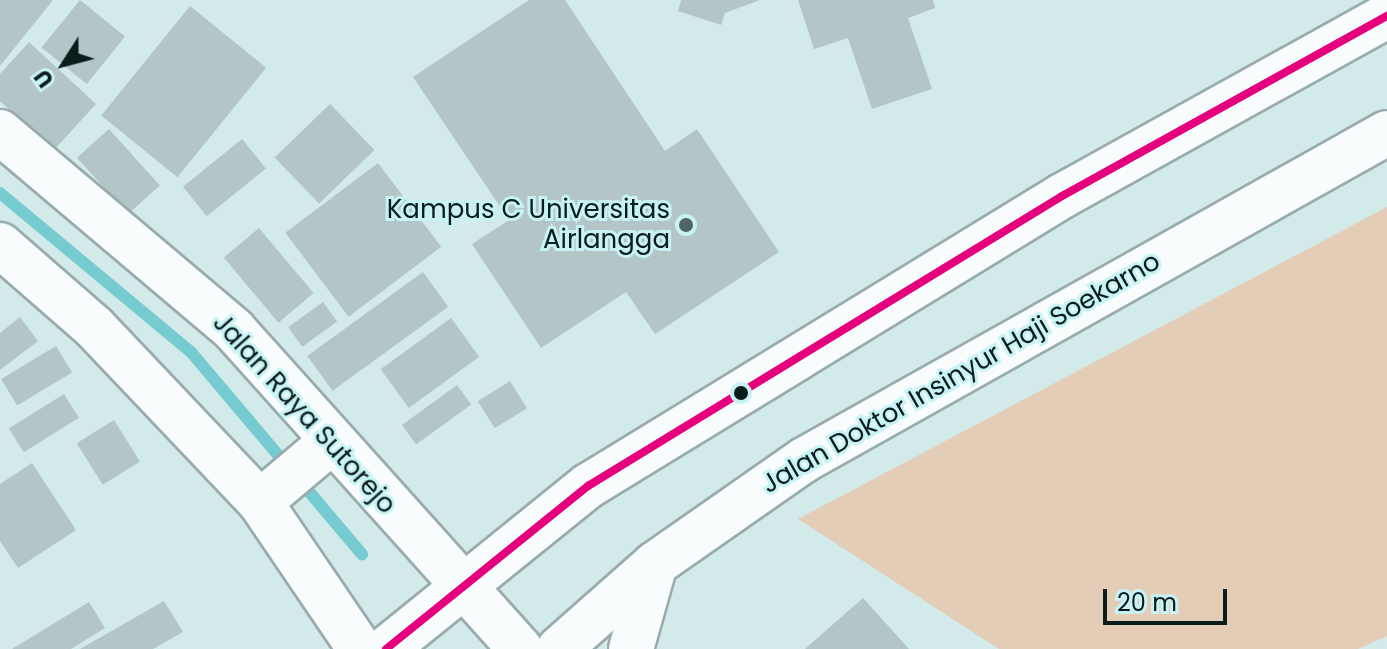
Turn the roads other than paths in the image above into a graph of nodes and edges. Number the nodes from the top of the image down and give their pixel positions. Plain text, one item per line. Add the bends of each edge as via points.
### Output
1 (1387, 16) edge
2 (0, 132) edge
3 (1387, 133) edge
4 (0, 245) edge
5 (324, 449) junction
6 (266, 498) junction
7 (655, 564) junction
8 (447, 594) junction
9 (379, 647) edge
10 (520, 649) edge
11 (559, 649) edge
12 (631, 649) edge

1 - 8 main road via 1062,196 751,385 588,486
2 - 5 main road, Jalan Raya Sutorejo via 234,330
3 - 7 main road, Jalan Doktor Insinyur Haji Soekarno via 804,460
4 - 6 main road via 94,327
5 - 6 main road
5 - 8 main road, Jalan Raya Sutorejo
6 - 9 main road
7 - 11 main road, Jalan Doktor Insinyur Haji Soekarno
7 - 12 main road
8 - 9 main road
8 - 10 main road, Jalan Raya Sutorejo

